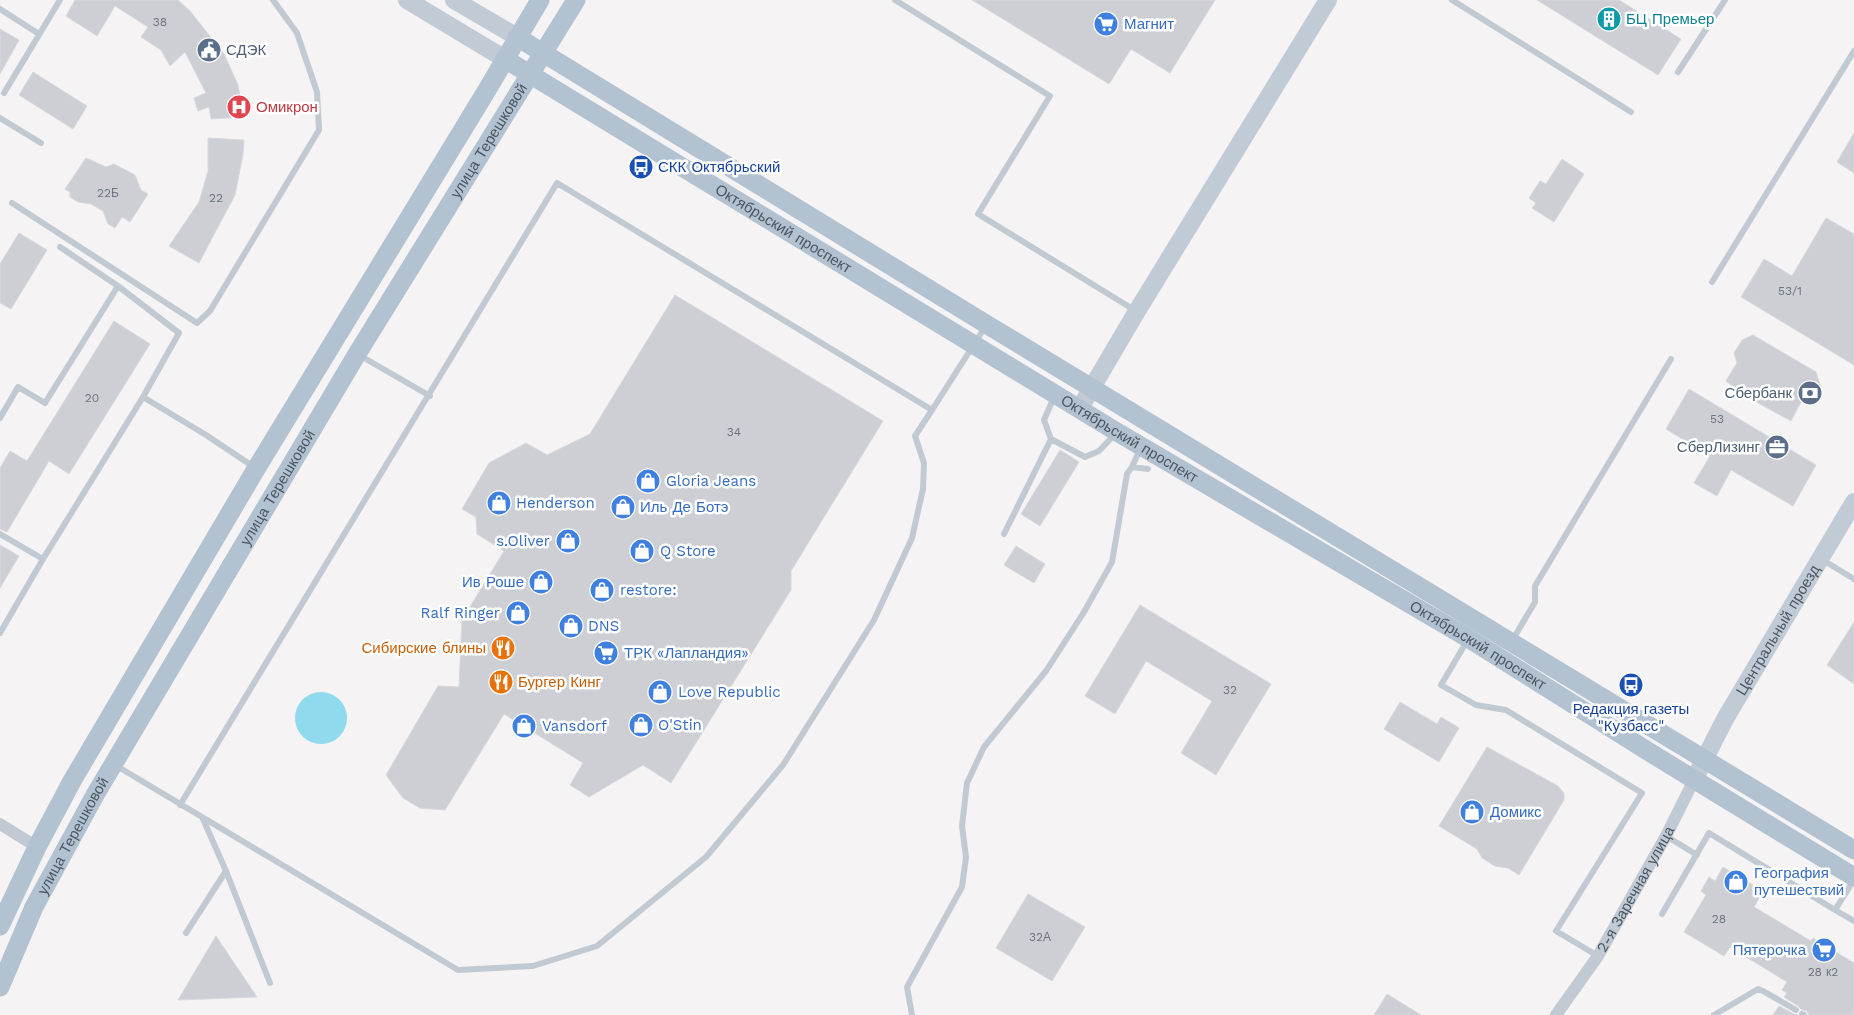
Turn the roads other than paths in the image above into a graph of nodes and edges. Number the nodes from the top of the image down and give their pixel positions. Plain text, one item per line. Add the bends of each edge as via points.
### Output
1 (60, 0) edge
2 (273, 0) edge
3 (406, 0) edge
4 (454, 0) edge
5 (540, 0) edge
6 (576, 0) edge
7 (894, 0) edge
8 (1328, 0) edge
9 (1452, 0) edge
10 (1725, 0) edge
11 (0, 10) edge
12 (39, 34) junction
13 (518, 37) junction
14 (1854, 51) edge
15 (544, 53) junction
16 (506, 59) junction
17 (1678, 72) dead end
18 (530, 74) junction
19 (1, 94) edge
20 (1631, 112) dead end
21 (0, 118) edge
22 (41, 143) dead end
23 (12, 202) dead end
24 (60, 247) dead end
25 (1712, 282) dead end
26 (118, 286) junction
27 (1137, 311) junction
28 (986, 324) junction
29 (974, 344) junction
30 (357, 354) junction
31 (1671, 358) dead end
32 (1092, 388) junction
33 (1056, 393) junction
34 (430, 396) junction
35 (143, 397) junction
36 (1080, 408) junction
37 (932, 410) junction
38 (0, 418) edge
39 (1117, 432) junction
40 (1051, 438) junction
41 (1141, 446) junction
42 (1132, 467) junction
43 (256, 469) junction
44 (1148, 469) dead end
45 (1854, 502) edge
46 (0, 534) edge
47 (1004, 534) dead end
48 (1819, 558) junction
49 (43, 559) junction
50 (1854, 579) edge
51 (0, 633) edge
52 (1468, 638) junction
53 (1511, 642) junction
54 (1705, 758) junction
55 (113, 764) junction
56 (1694, 780) junction
57 (180, 805) junction
58 (203, 819) junction
59 (0, 824) edge
60 (1666, 836) junction
61 (37, 847) junction
62 (1854, 850) edge
63 (1697, 855) junction
64 (226, 871) junction
65 (1854, 878) edge
66 (1835, 910) junction
67 (1662, 914) dead end
68 (1854, 921) edge
69 (0, 926) edge
70 (186, 933) dead end
71 (1598, 956) junction
72 (270, 983) dead end
73 (0, 986) edge
74 (1801, 1013) edge
75 (912, 1015) edge
76 (1556, 1015) edge
77 (1714, 1015) edge

1 - 12 lane
2 - 23 lane via 297,33 317,92 319,130 210,311 197,323
3 - 16 street, Октябрьский проспект
4 - 13 street, Октябрьский проспект
5 - 13 main road, улица Терешковой
6 - 15 main road, улица Терешковой
7 - 27 lane via 1050,96 978,214
8 - 27 street
9 - 20 lane
10 - 17 lane
11 - 12 lane
12 - 19 lane
13 - 15 main road, Октябрьский проспект
13 - 16 main road, улица Терешковой
14 - 25 lane
15 - 18 main road, улица Терешковой
15 - 28 main road, Октябрьский проспект
16 - 18 main road, Октябрьский проспект
16 - 43 main road, улица Терешковой
18 - 29 main road, Октябрьский проспект
18 - 30 main road, улица Терешковой
21 - 22 lane
24 - 26 lane
26 - 35 lane via 179,333
26 - 38 lane via 45,403 18,387
27 - 32 street
28 - 29 lane
28 - 32 main road, Октябрьский проспект
29 - 33 main road, Октябрьский проспект
29 - 37 lane
30 - 34 lane
30 - 55 main road, улица Терешковой
31 - 53 lane via 1535,586 1535,602
32 - 36 street
32 - 53 main road, Октябрьский проспект
33 - 36 main road, Октябрьский проспект
33 - 40 lane via 1044,420
34 - 37 lane via 557,183
34 - 57 lane
35 - 43 lane
35 - 49 lane
36 - 39 main road, Октябрьский проспект
37 - 58 lane via 915,436 924,463 923,489 912,538 869,628 783,765 706,857 597,946 533,966 458,970
39 - 40 lane via 1099,451 1085,457
39 - 41 main road, Октябрьский проспект
40 - 47 lane
41 - 42 lane
41 - 52 main road, Октябрьский проспект
42 - 44 lane
42 - 75 lane via 1127,474 1112,562 1046,671 984,747 967,783 962,826 966,857 962,887 908,987
43 - 61 main road, улица Терешковой via 72,781
45 - 48 street, Центральный проезд
46 - 49 lane
48 - 50 lane
48 - 54 street, Центральный проезд
49 - 51 lane
52 - 56 main road, Октябрьский проспект
52 - 71 lane via 1441,685 1476,705 1506,710 1642,793 1556,931
53 - 54 main road, Октябрьский проспект
54 - 56 street, 2-я Заречная улица
54 - 62 main road, Октябрьский проспект
55 - 57 lane
55 - 73 main road, улица Терешковой via 34,907
56 - 60 street, 2-я Заречная улица
56 - 65 main road, Октябрьский проспект
57 - 58 lane
58 - 64 lane
59 - 61 street
60 - 63 lane
60 - 71 street, 2-я Заречная улица
61 - 69 main road, улица Терешковой
63 - 66 lane via 1710,833
63 - 67 lane
64 - 70 lane
64 - 72 lane
65 - 66 lane
66 - 68 lane
71 - 76 street, 2-я Заречная улица
74 - 77 lane via 1758,989

